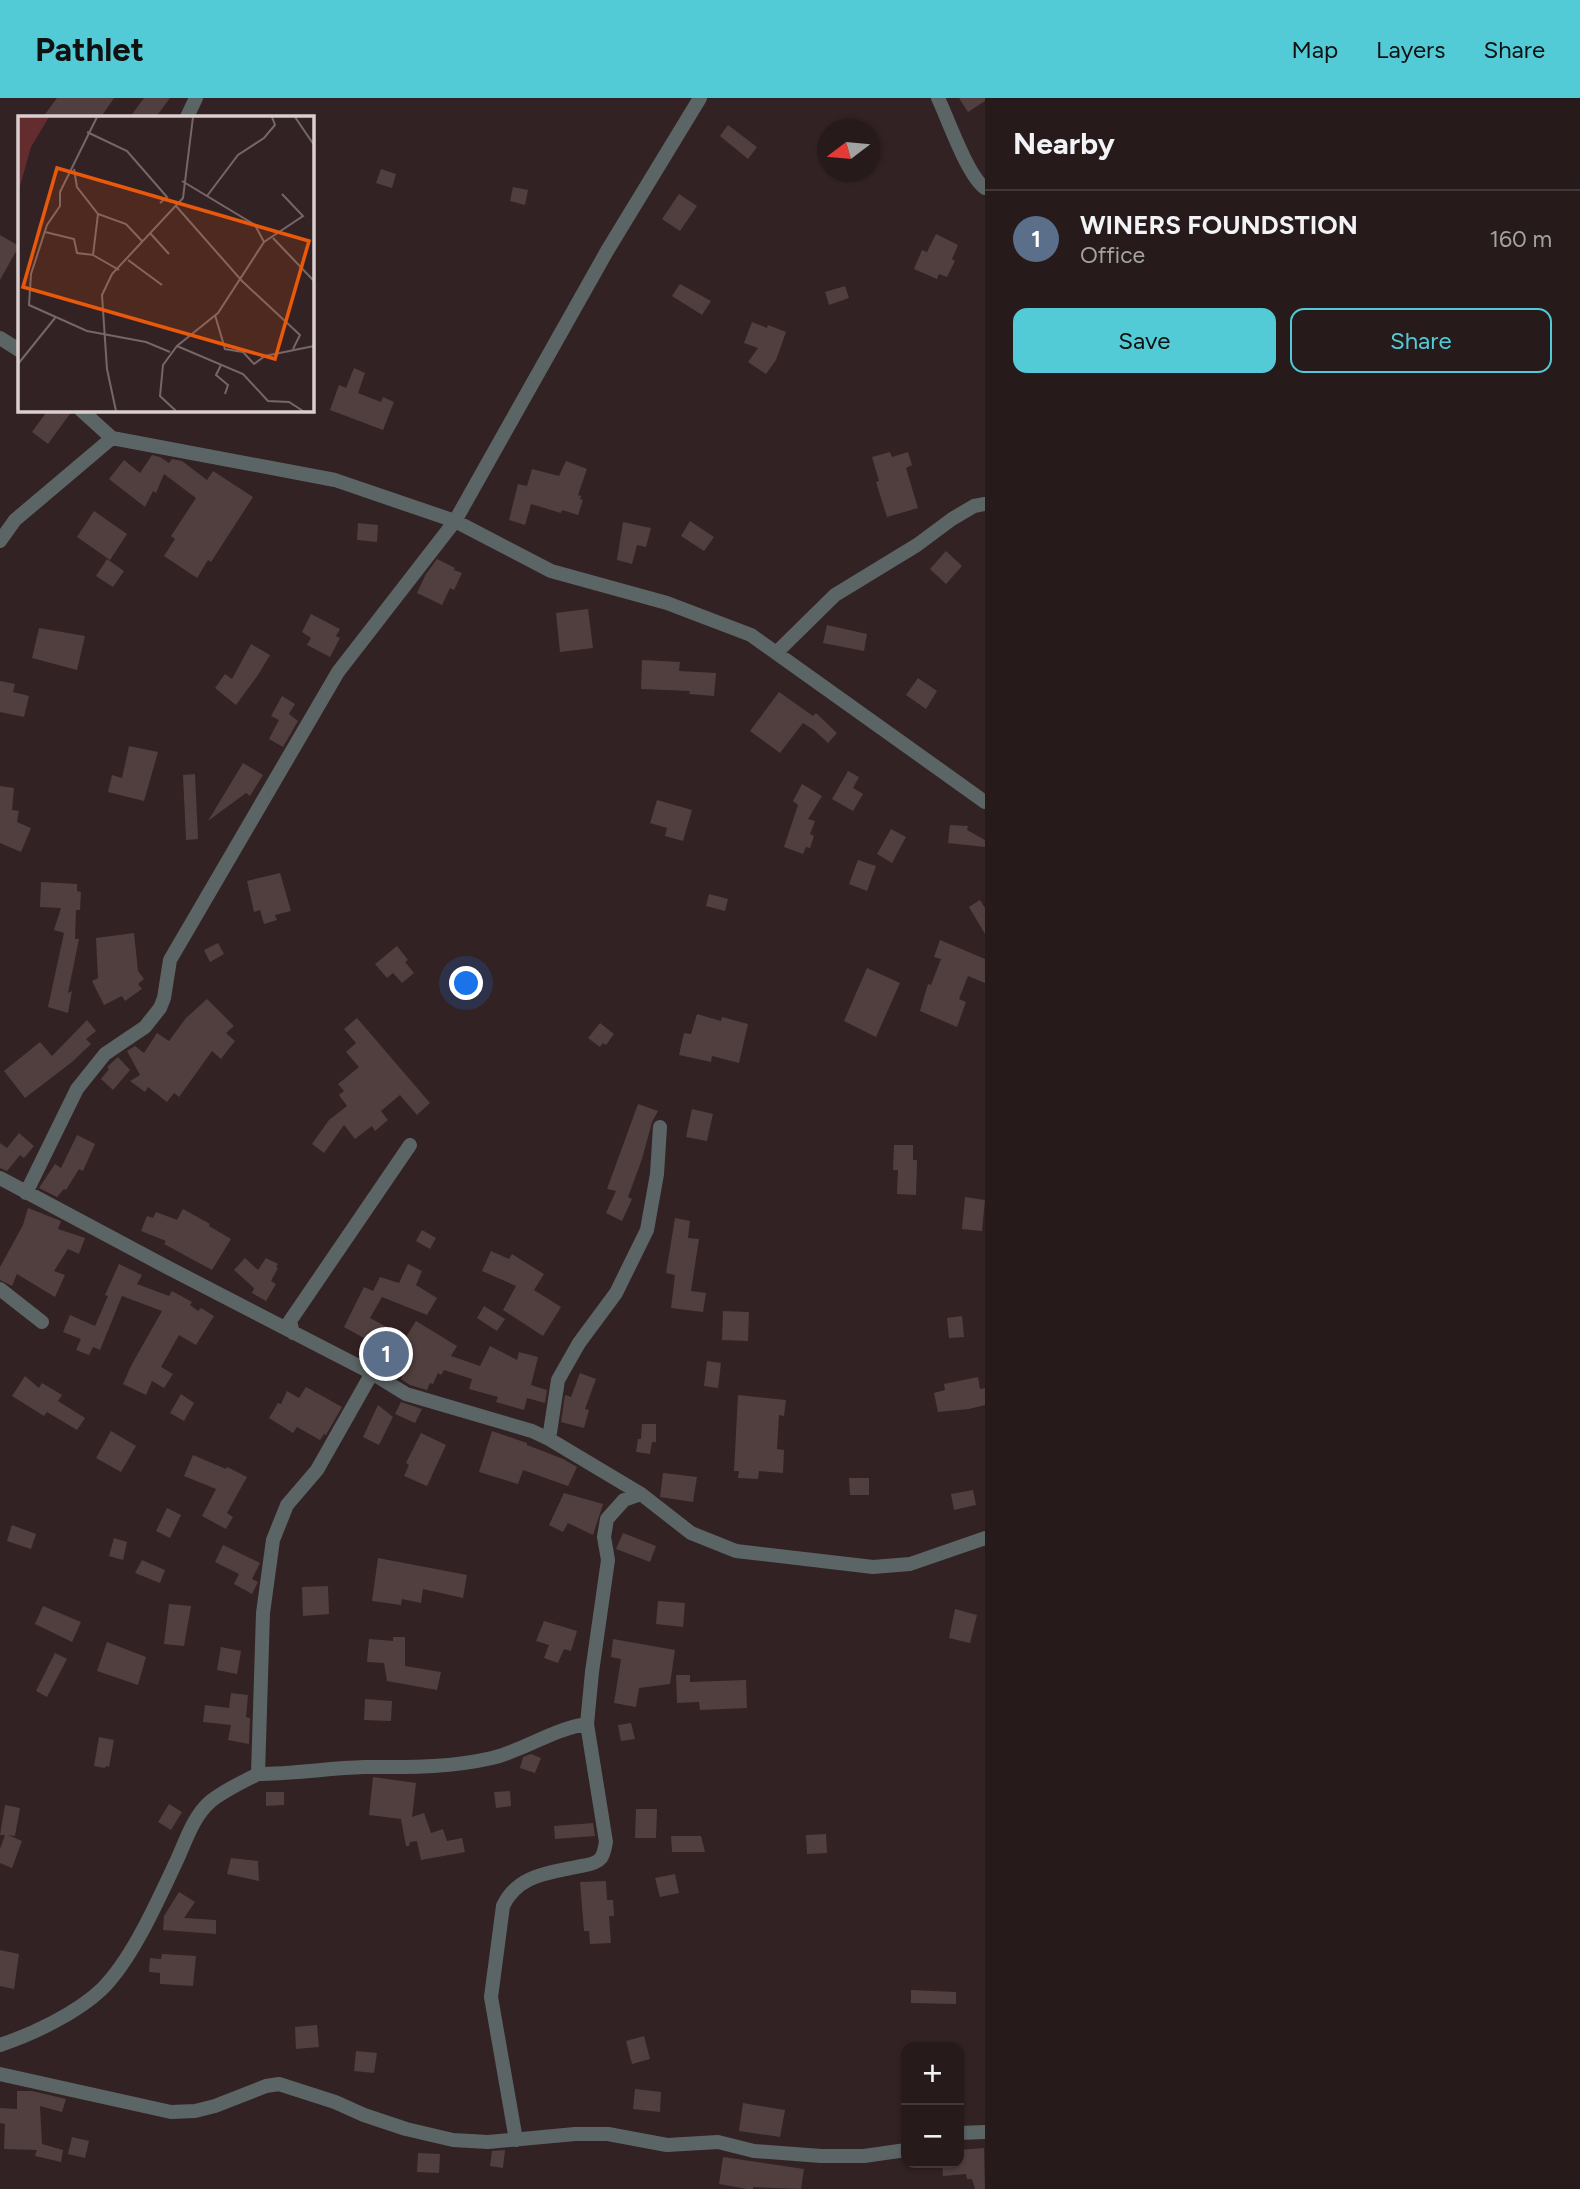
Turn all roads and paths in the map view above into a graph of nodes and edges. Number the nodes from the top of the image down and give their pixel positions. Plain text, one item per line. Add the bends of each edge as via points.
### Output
1 (196, 98) edge
2 (700, 98) edge
3 (938, 98) edge
4 (187, 116) edge
5 (985, 188) edge
6 (0, 338) edge
7 (18, 350) edge
8 (81, 411) edge
9 (112, 438) junction
10 (985, 504) edge
11 (455, 521) junction
12 (0, 541) edge
13 (777, 652) junction
14 (985, 802) edge
15 (660, 1127) dead end
16 (410, 1145) dead end
17 (0, 1178) edge
18 (26, 1193) junction
19 (0, 1289) edge
20 (42, 1322) dead end
21 (293, 1333) junction
22 (372, 1373) junction
23 (549, 1439) junction
24 (641, 1494) junction
25 (985, 1538) edge
26 (587, 1724) junction
27 (257, 1774) junction
28 (0, 2045) edge
29 (0, 2074) edge
30 (985, 2132) edge
31 (964, 2133) edge
32 (516, 2140) junction
33 (901, 2151) edge

1 - 4 street
2 - 11 street via 607,251
3 - 5 street via 979,185
6 - 7 street
8 - 9 street
9 - 11 street via 335,480
9 - 12 street via 15,520
10 - 13 street via 952,519 835,595
11 - 13 street via 551,571 667,603 751,635
11 - 18 street via 338,672 170,960 160,1008 145,1027 105,1054 77,1089
13 - 14 street
15 - 23 street via 647,1230 616,1293 558,1380
16 - 21 street via 290,1321
17 - 18 street
18 - 21 street
19 - 20 street
21 - 22 street
22 - 23 street via 406,1394
22 - 27 street via 317,1470 287,1506 273,1539 263,1613
23 - 24 street
24 - 25 street via 691,1533 736,1551 873,1567 910,1563
24 - 26 street via 625,1500 607,1519 608,1560
26 - 27 street via 493,1758 464,1763
26 - 32 street via 606,1842 601,1859 539,1875 516,1887 503,1906 491,1997
27 - 28 street via 210,1802 195,1821 137,1939 102,1990 60,2019
29 - 32 street via 171,2112 215,2106 279,2084 418,2132 453,2140
30 - 31 street
32 - 33 street via 608,2134 667,2145 718,2142 754,2151 821,2156

